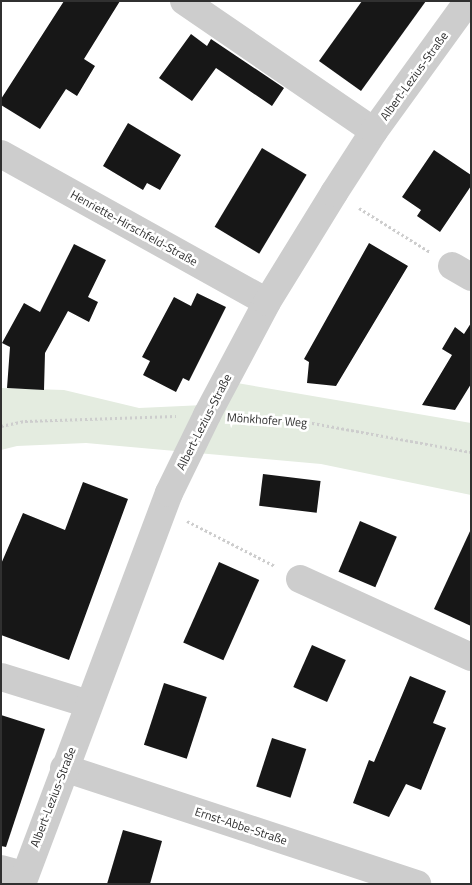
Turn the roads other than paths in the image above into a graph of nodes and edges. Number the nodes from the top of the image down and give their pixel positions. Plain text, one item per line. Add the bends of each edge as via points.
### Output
1 (184, 1) edge
2 (468, 1) edge
3 (374, 131) junction
4 (1, 154) edge
5 (267, 302) junction
6 (300, 579) road end
7 (471, 657) edge
8 (1, 677) edge
9 (89, 704) junction
10 (64, 768) junction
11 (15, 876) edge
12 (416, 884) edge

1 - 3 street
2 - 3 street, Albert-Lezius-Straße
3 - 5 street, Albert-Lezius-Straße
4 - 5 street, Henriette-Hirschfeld-Straße
5 - 9 street, Albert-Lezius-Straße via 206,415 169,493
6 - 7 street
8 - 9 street
9 - 10 street, Albert-Lezius-Straße
10 - 11 street, Albert-Lezius-Straße
10 - 12 street, Ernst-Abbe-Straße

